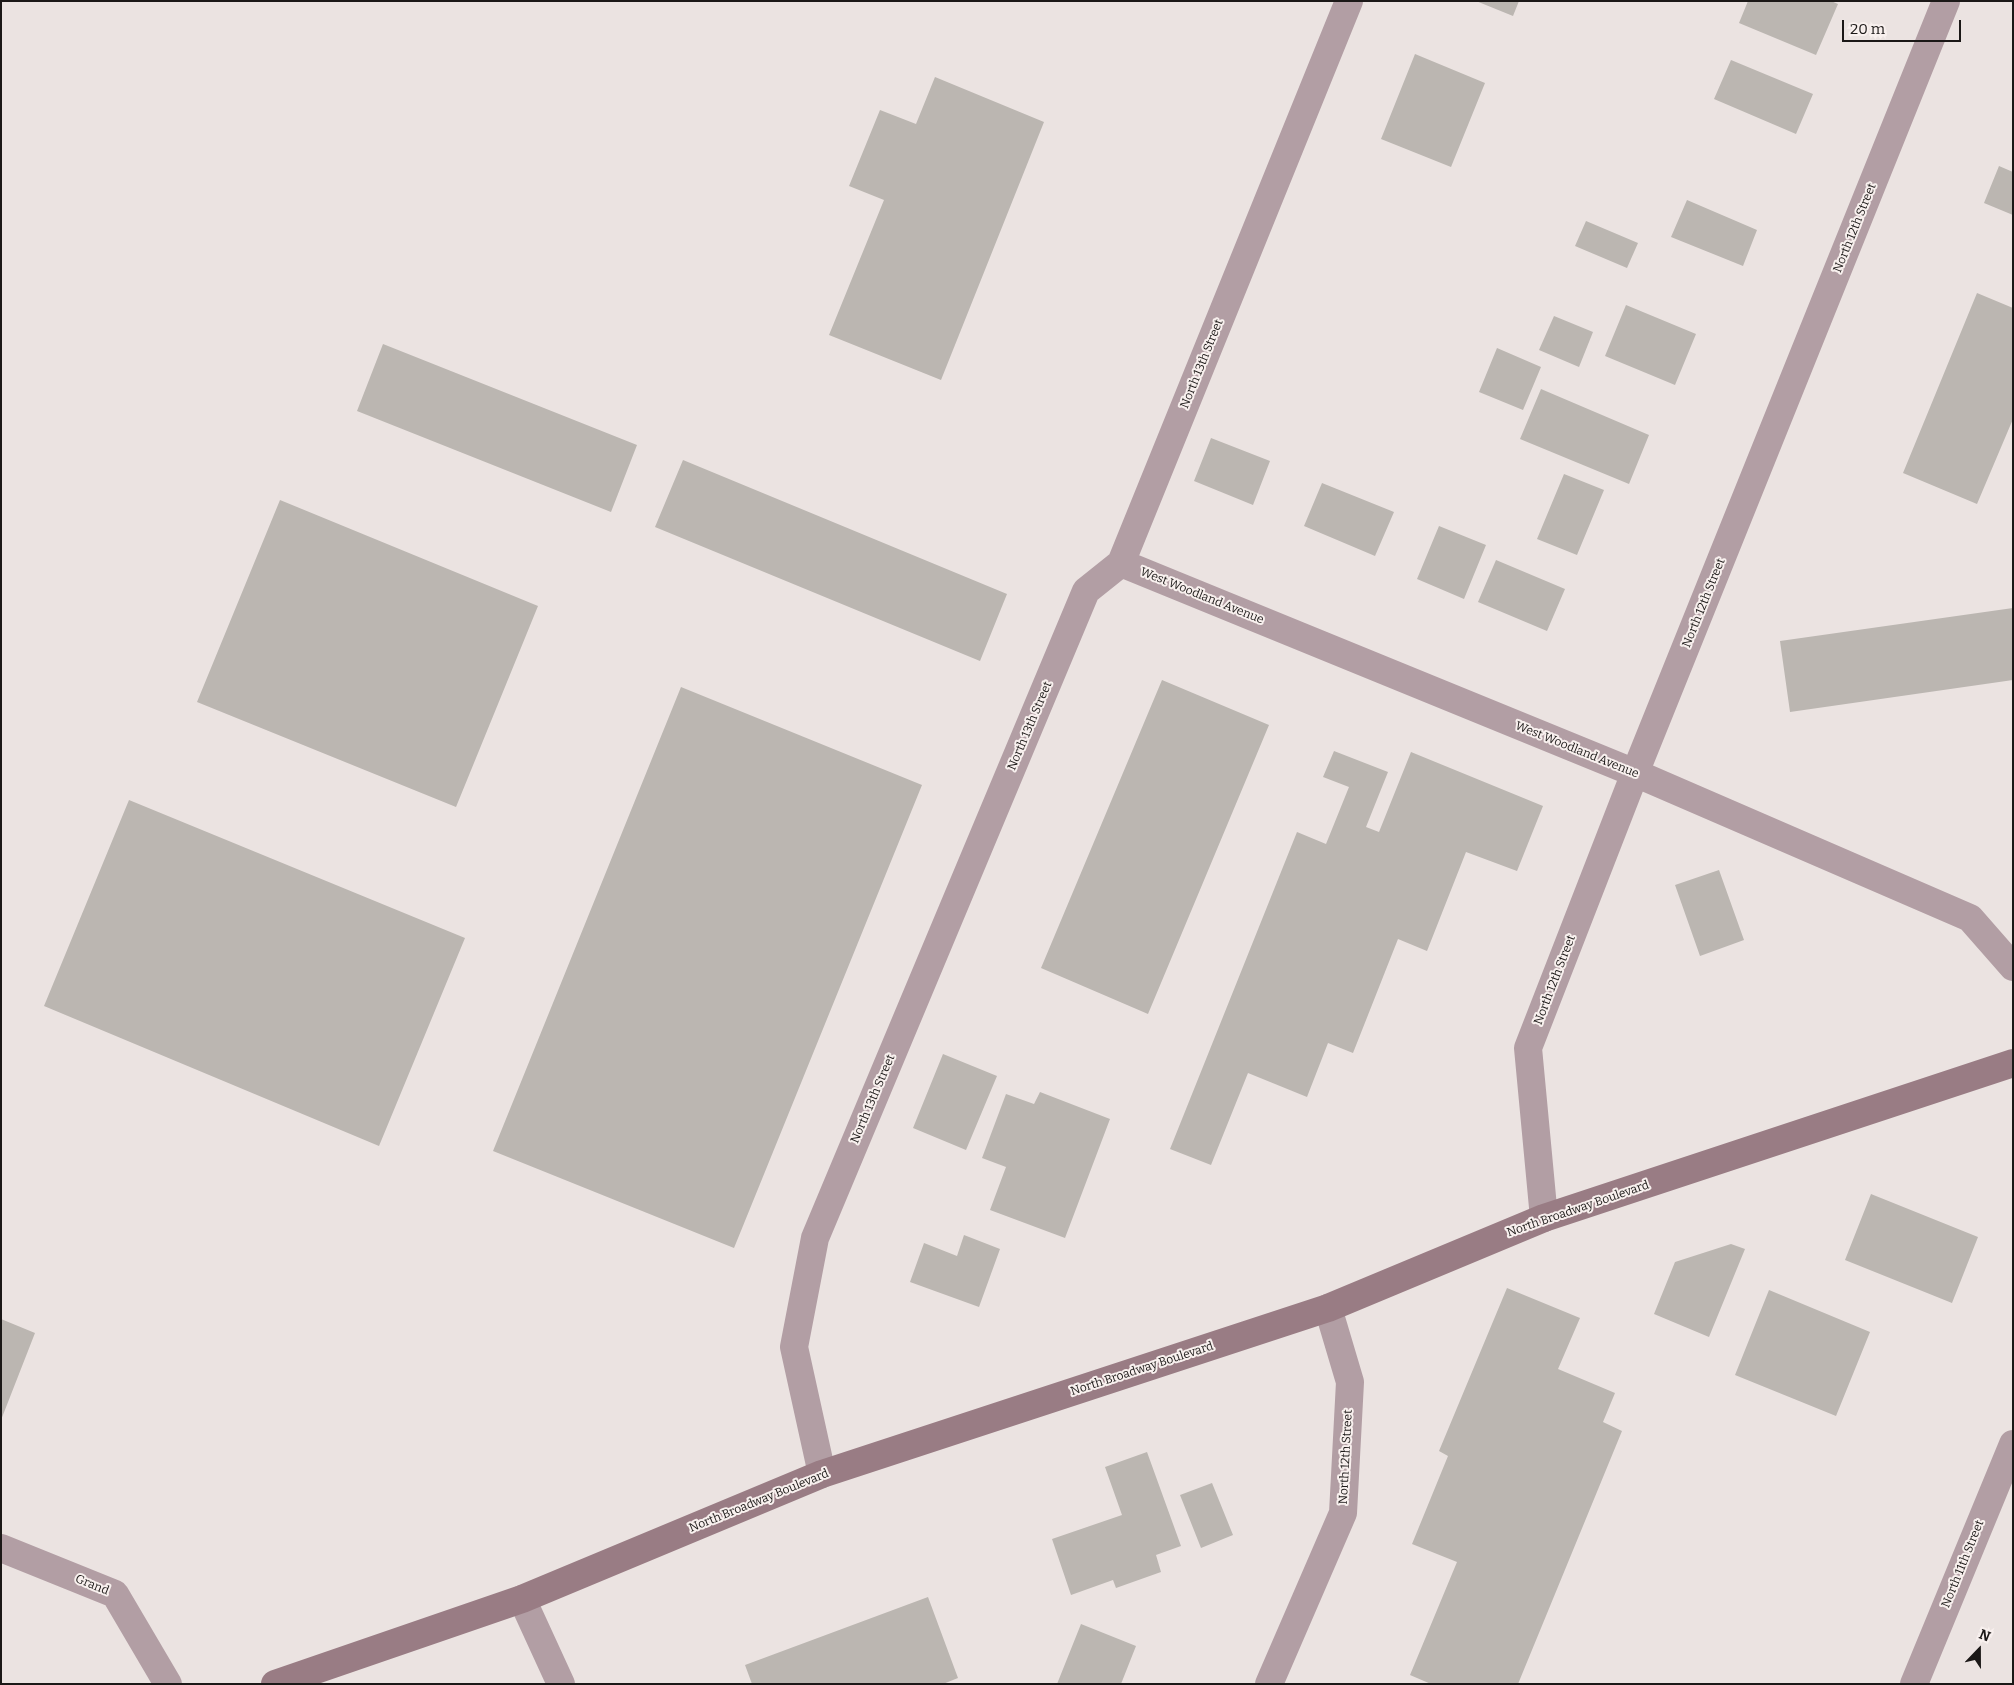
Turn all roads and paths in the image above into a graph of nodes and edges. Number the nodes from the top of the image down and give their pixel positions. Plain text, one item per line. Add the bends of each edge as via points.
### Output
1 (1349, 1) edge
2 (1946, 1) edge
3 (1121, 563) junction
4 (1635, 773) junction
5 (2013, 967) edge
6 (2013, 1064) edge
7 (1544, 1218) junction
8 (1328, 1308) junction
9 (2013, 1444) edge
10 (822, 1474) junction
11 (1, 1548) edge
12 (522, 1599) junction
13 (168, 1684) edge
14 (275, 1684) edge
15 (561, 1684) edge
16 (1269, 1684) edge
17 (1914, 1684) edge

1 - 3 street, North 13th Street
2 - 4 street, North 12th Street
3 - 4 street, West Woodland Avenue
3 - 10 street, North 13th Street via 1086,591 815,1238 794,1346
4 - 5 street, West Woodland Avenue via 1970,918
4 - 7 street, North 12th Street via 1528,1048
6 - 7 main road, North Broadway Boulevard
7 - 8 main road, North Broadway Boulevard
8 - 10 main road, North Broadway Boulevard
8 - 16 street, North 12th Street via 1350,1382 1343,1513
9 - 17 street, North 11th Street
10 - 12 main road, North Broadway Boulevard
11 - 13 street, Grand via 115,1594
12 - 14 main road, North Broadway Boulevard
12 - 15 street

